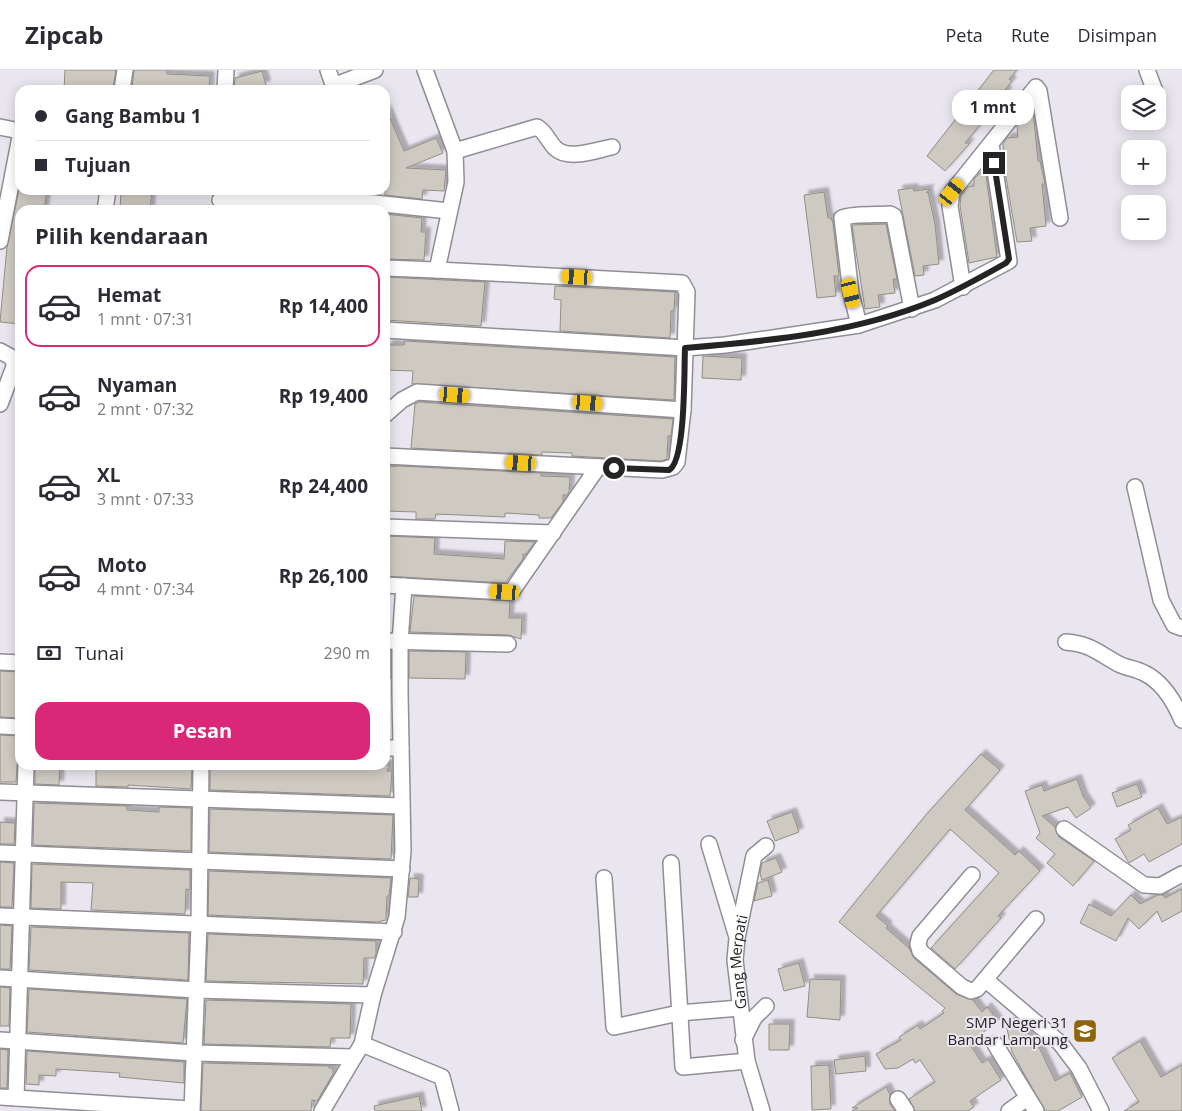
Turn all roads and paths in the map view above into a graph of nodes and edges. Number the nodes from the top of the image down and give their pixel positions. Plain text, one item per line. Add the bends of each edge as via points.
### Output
1 (125, 70) edge
2 (226, 70) edge
3 (328, 70) edge
4 (375, 70) edge
5 (425, 70) edge
6 (1146, 70) edge
7 (123, 85) edge
8 (225, 85) edge
9 (333, 85) edge
10 (341, 85) edge
11 (1152, 85) edge
12 (0, 127) edge
13 (15, 130) edge
14 (992, 144) junction
15 (612, 147) dead end
16 (455, 151) junction
17 (15, 160) edge
18 (357, 195) edge
19 (220, 200) edge
20 (449, 211) junction
21 (1060, 218) dead end
22 (2, 219) edge
23 (0, 241) edge
24 (390, 268) edge
25 (437, 270) junction
26 (963, 287) junction
27 (912, 308) junction
28 (859, 325) junction
29 (390, 330) edge
30 (685, 348) junction
31 (0, 351) edge
32 (0, 404) edge
33 (683, 410) junction
34 (390, 411) edge
35 (390, 456) edge
36 (598, 467) junction
37 (1135, 487) dead end
38 (390, 527) edge
39 (553, 533) junction
40 (390, 585) edge
41 (404, 586) junction
42 (1182, 628) edge
43 (392, 642) edge
44 (1066, 642) dead end
45 (508, 644) dead end
46 (0, 662) edge
47 (15, 663) edge
48 (392, 693) edge
49 (1182, 720) edge
50 (0, 726) edge
51 (15, 727) edge
52 (390, 748) edge
53 (401, 748) junction
54 (26, 770) edge
55 (202, 770) edge
56 (0, 792) edge
57 (25, 793) junction
58 (201, 798) junction
59 (400, 806) junction
60 (1064, 829) dead end
61 (709, 844) dead end
62 (766, 846) dead end
63 (0, 853) edge
64 (23, 854) junction
65 (201, 862) junction
66 (671, 862) dead end
67 (402, 869) junction
68 (1182, 874) edge
69 (972, 875) dead end
70 (604, 878) dead end
71 (0, 916) edge
72 (22, 917) junction
73 (1036, 919) dead end
74 (200, 925) junction
75 (394, 932) junction
76 (737, 938) junction
77 (0, 978) edge
78 (20, 978) junction
79 (986, 980) junction
80 (196, 990) junction
81 (373, 995) junction
82 (766, 1006) dead end
83 (740, 1008) junction
84 (679, 1013) junction
85 (0, 1040) edge
86 (18, 1040) junction
87 (743, 1040) junction
88 (362, 1044) junction
89 (994, 1044) dead end
90 (194, 1053) junction
91 (353, 1057) junction
92 (747, 1061) junction
93 (0, 1097) edge
94 (16, 1098) junction
95 (1027, 1098) junction
96 (451, 1106) edge
97 (191, 1110) edge
98 (322, 1111) edge
99 (762, 1111) edge
100 (1009, 1111) edge
101 (1036, 1111) edge
102 (1101, 1111) edge

1 - 7 street
2 - 8 street
3 - 9 street
4 - 10 street
5 - 16 street
6 - 11 street
12 - 13 street
14 - 21 street via 1036,87
14 - 26 street via 952,192 950,199
14 - 26 street via 1009,261
15 - 16 street via 564,154 556,150 537,127
16 - 20 street via 456,182
17 - 22 street
18 - 19 street
18 - 20 street
20 - 25 street
22 - 23 street
24 - 25 street
25 - 30 street via 682,283 687,292
26 - 27 street
27 - 28 street
27 - 28 street via 894,216 846,216 842,218 846,258
28 - 30 street
29 - 30 street
30 - 33 street
31 - 32 street via 11,356 15,364
33 - 34 street via 417,392
33 - 36 street via 678,454 673,468
35 - 36 street
36 - 39 street
37 - 42 street via 1161,600 1174,625
38 - 39 street
39 - 41 street via 512,591
40 - 41 street
41 - 43 street
43 - 45 street
43 - 48 street
44 - 49 street via 1082,644 1126,668 1144,673 1167,692
46 - 47 street
48 - 53 street
50 - 51 street
52 - 53 street
53 - 59 street
54 - 57 street
55 - 58 street
56 - 57 street
57 - 58 street
57 - 64 street
58 - 59 street
58 - 65 street
59 - 67 street
60 - 68 street via 1144,885 1160,886
61 - 76 street
62 - 76 street, Gang Merpati via 754,856
63 - 64 street
64 - 65 street
64 - 72 street
65 - 67 street
65 - 74 street
66 - 84 street
67 - 75 street
69 - 79 street via 920,936 918,944 920,951 962,987 971,991
70 - 84 street via 614,1027
71 - 72 street
72 - 74 street
72 - 78 street
73 - 79 street
74 - 75 street
74 - 80 street
75 - 81 street
76 - 83 street, Gang Merpati via 735,960
77 - 78 street
78 - 80 street
78 - 86 street
79 - 102 street via 1060,1043 1079,1068
80 - 81 street
80 - 90 street
81 - 88 street
82 - 87 street via 754,1018
83 - 84 street
83 - 87 street, Gang Merpati
84 - 92 street via 683,1067
85 - 86 street
86 - 90 street
86 - 94 street
87 - 92 street, Gang Merpati
88 - 91 street
88 - 96 street via 444,1079
89 - 95 street
90 - 91 street
90 - 97 street
91 - 98 street
92 - 99 street, Gang Merpati
93 - 94 street
94 - 97 street
95 - 100 street
95 - 101 street

